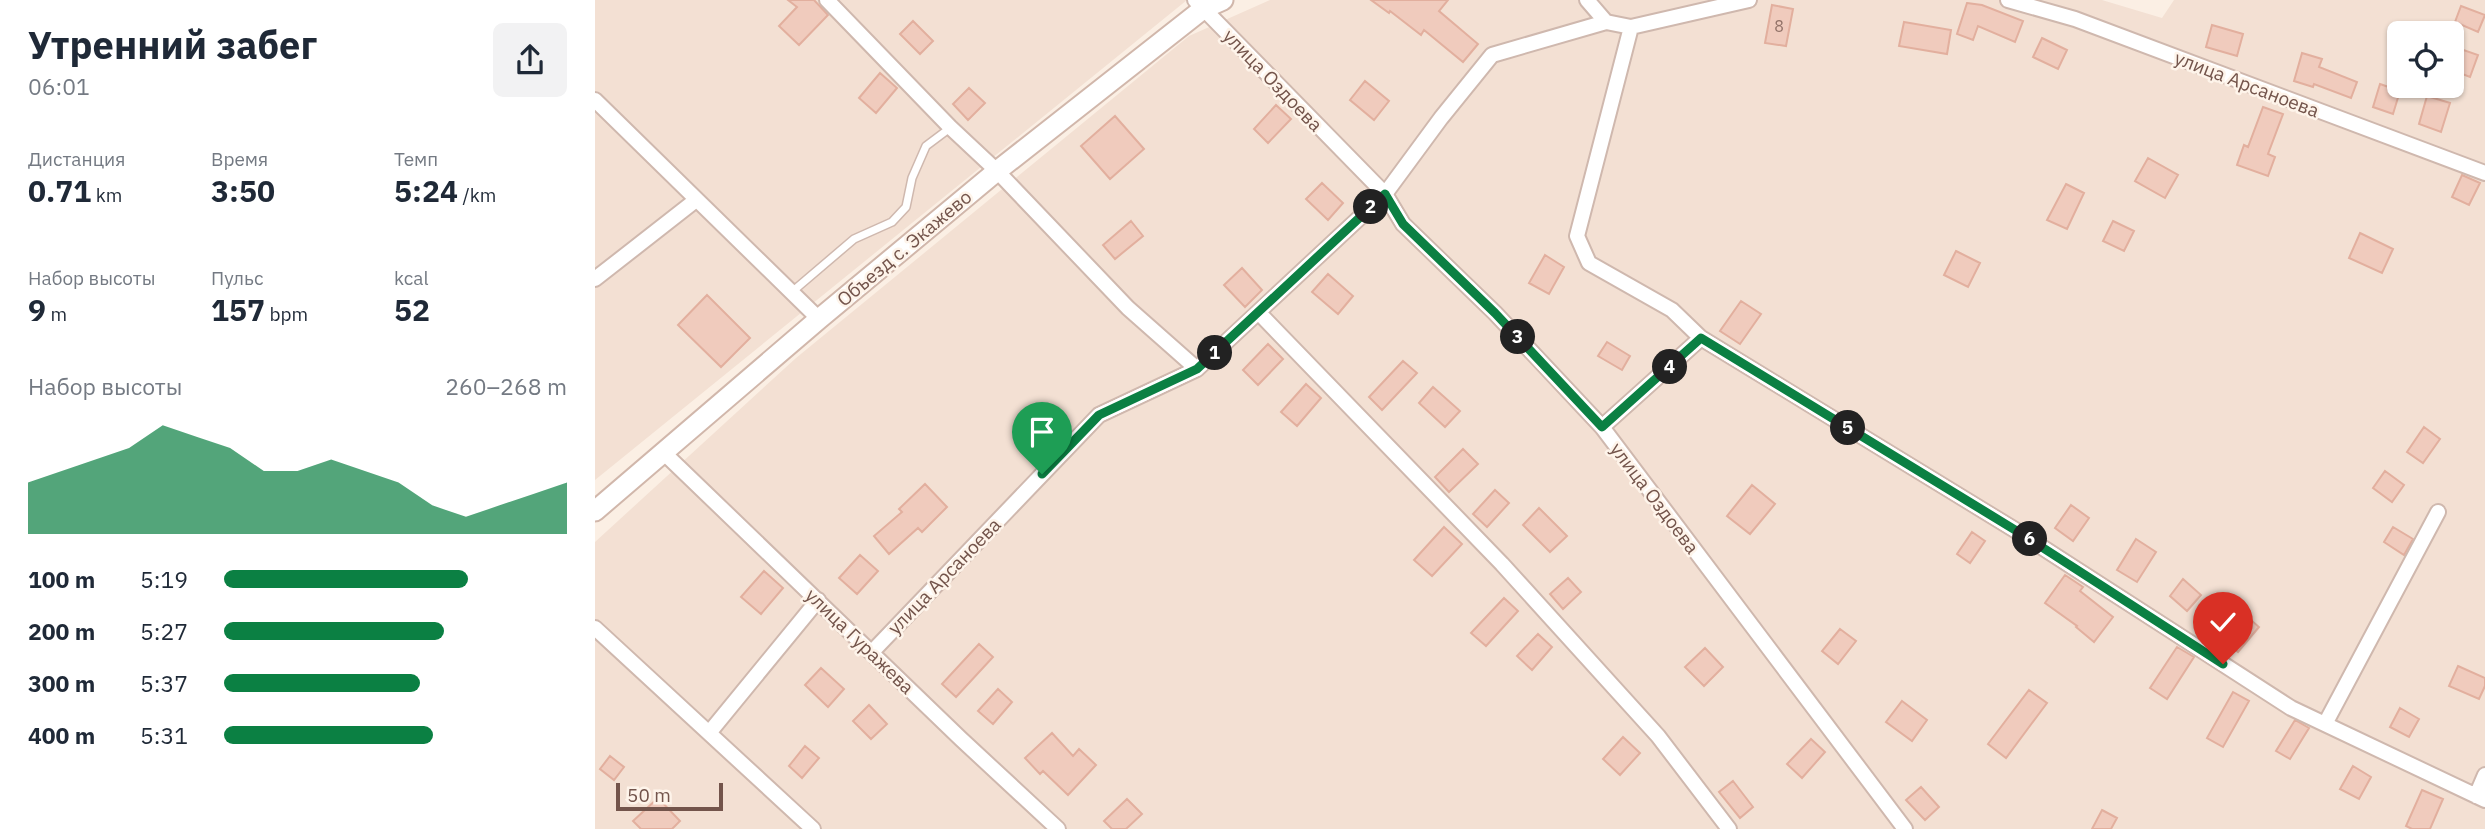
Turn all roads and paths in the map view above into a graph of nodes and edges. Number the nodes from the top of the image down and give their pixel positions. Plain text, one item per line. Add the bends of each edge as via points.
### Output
1 (827, 0) edge
2 (1223, 0) edge
3 (1587, 0) edge
4 (1749, 0) edge
5 (2008, 0) edge
6 (1199, 4) edge
7 (1606, 22) junction
8 (1631, 27) junction
9 (595, 100) edge
10 (950, 127) junction
11 (997, 171) junction
12 (2485, 173) edge
13 (1385, 194) junction
14 (696, 200) junction
15 (595, 279) edge
16 (793, 292) junction
17 (1259, 313) junction
18 (819, 319) junction
19 (1701, 338) junction
20 (1197, 369) junction
21 (1602, 427) junction
22 (663, 452) junction
23 (595, 512) edge
24 (2438, 512) dead end
25 (818, 600) junction
26 (595, 628) edge
27 (872, 652) junction
28 (2325, 724) junction
29 (709, 733) junction
30 (2485, 775) edge
31 (2481, 798) edge
32 (813, 829) edge
33 (1058, 829) edge
34 (1728, 829) edge
35 (1905, 829) edge

1 - 10 street
2 - 6 main road, Объезд с. Экажево
3 - 7 street
4 - 8 street, улица Арсаноева
5 - 12 street, улица Арсаноева via 2075,19
6 - 11 main road, Объезд с. Экажево
6 - 13 street, улица Оздоева
7 - 8 street, улица Арсаноева
7 - 13 street, улица Арсаноева via 1492,55
8 - 19 street via 1577,236 1589,263 1672,310
9 - 14 street
10 - 11 street
10 - 16 lane via 926,146 912,178 907,207 892,222 854,239
11 - 18 main road, Объезд с. Экажево
11 - 20 street via 1128,308
13 - 17 street, улица Арсаноева
13 - 21 street, улица Оздоева via 1403,224
14 - 15 street
14 - 16 street
16 - 18 street
17 - 20 street, улица Арсаноева
17 - 34 street via 1501,564 1658,736
18 - 22 main road, Объезд с. Экажево
19 - 21 street
19 - 28 street via 2020,533 2291,708
20 - 27 street, улица Арсаноева via 1099,415
21 - 35 street, улица Оздоева
22 - 23 main road, Объезд с. Экажево
22 - 25 street, улица Гуражева
24 - 28 street
25 - 27 street, улица Гуражева
25 - 29 street
26 - 29 street
27 - 33 street, улица Гуражева
28 - 31 street
29 - 32 street
30 - 31 street

